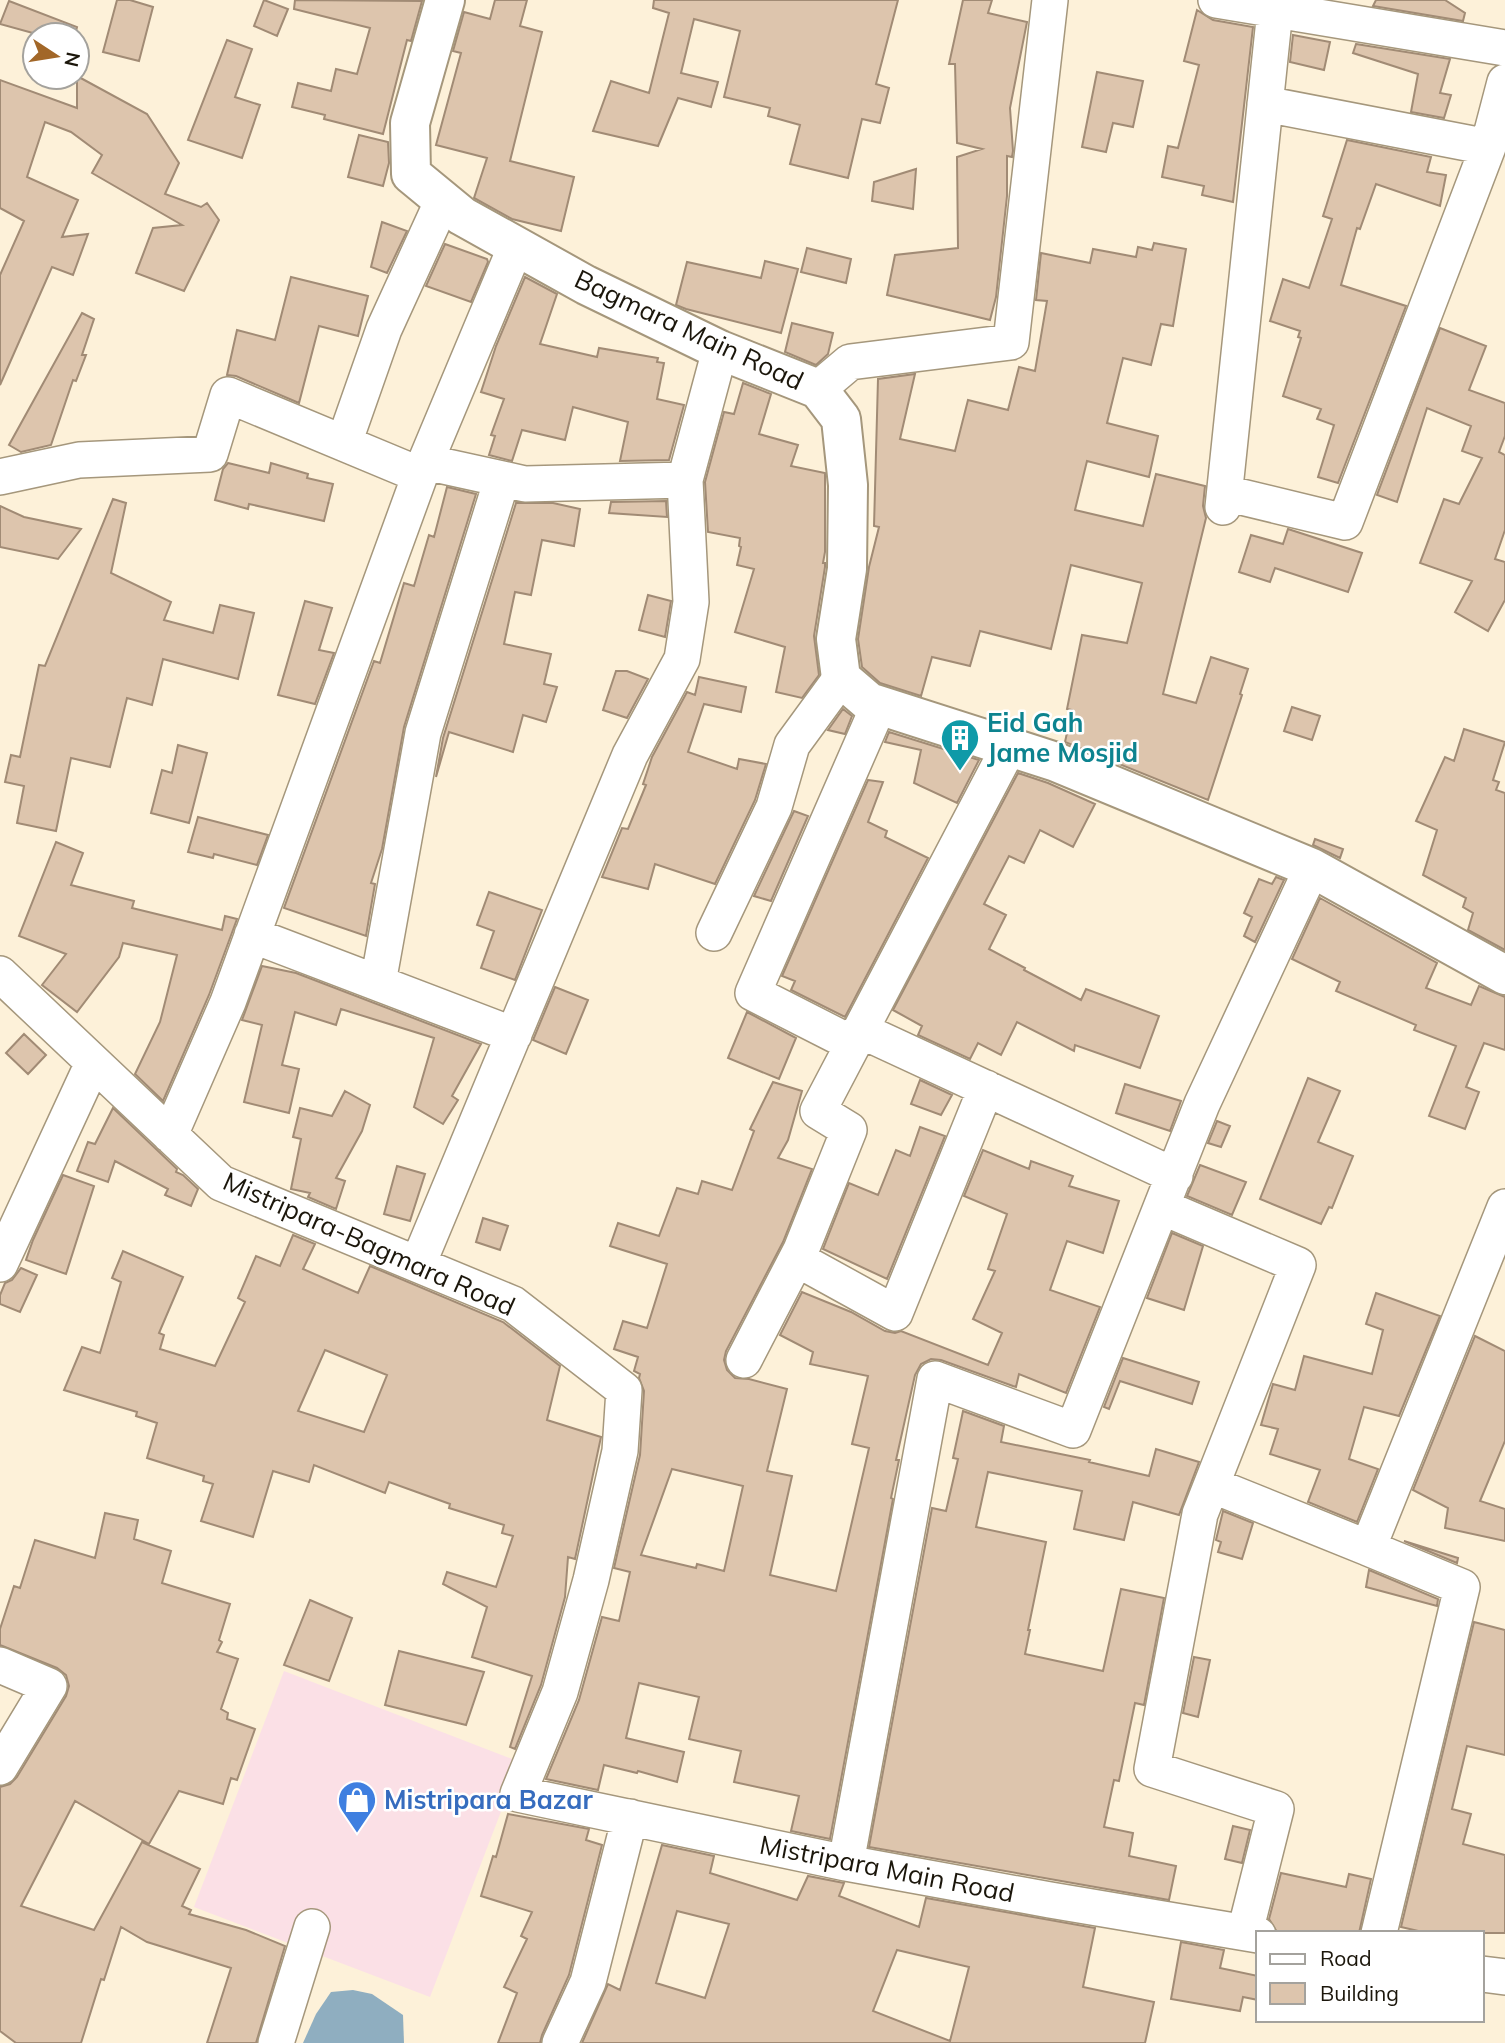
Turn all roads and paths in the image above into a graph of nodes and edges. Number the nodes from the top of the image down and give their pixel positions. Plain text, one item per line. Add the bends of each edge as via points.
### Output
1 (445, 0) edge
2 (1051, 0) edge
3 (1216, 0) edge
4 (1275, 10) junction
5 (1505, 48) edge
6 (1505, 82) edge
7 (1265, 104) junction
8 (1488, 147) junction
9 (443, 200) junction
10 (516, 246) junction
11 (720, 350) junction
12 (818, 389) junction
13 (344, 443) junction
14 (423, 468) junction
15 (0, 477) edge
16 (502, 479) junction
17 (685, 480) junction
18 (841, 678) junction
19 (879, 705) junction
20 (1009, 747) junction
21 (1312, 868) junction
22 (714, 933) dead end
23 (252, 935) junction
24 (0, 974) edge
25 (1505, 975) edge
26 (377, 983) junction
27 (514, 1035) junction
28 (857, 1037) junction
29 (93, 1063) junction
30 (986, 1088) junction
31 (170, 1135) junction
32 (1169, 1191) junction
33 (1505, 1207) edge
34 (797, 1259) junction
35 (0, 1264) edge
36 (418, 1264) junction
37 (1494, 1268) edge
38 (744, 1360) dead end
39 (1212, 1485) junction
40 (1368, 1548) junction
41 (0, 1665) edge
42 (0, 1767) edge
43 (518, 1794) joint
44 (630, 1817) junction
45 (846, 1863) junction
46 (312, 1927) dead end
47 (1379, 1931) edge
48 (1252, 1933) edge
49 (1484, 1974) edge
50 (1505, 1977) edge
51 (275, 2043) edge
52 (560, 2043) edge

1 - 9 street, Bagmara Main Road via 410,123 411,174
2 - 12 street via 1012,342 850,362
3 - 4 street
4 - 5 street
4 - 7 street
6 - 8 street
7 - 8 street
7 - 8 street via 1224,500 1345,522
9 - 10 street, Bagmara Main Road
9 - 13 street via 384,329
10 - 11 street, Bagmara Main Road
10 - 14 street
11 - 12 street, Bagmara Main Road
11 - 17 street
12 - 18 street, Bagmara Main Road via 841,419 848,485 847,569 835,639
13 - 14 street
13 - 15 street via 228,394 210,454 79,460
14 - 16 street
14 - 23 street
16 - 17 street via 526,484
16 - 26 street via 423,733
17 - 27 street via 691,602 682,659 630,755
18 - 19 street
18 - 22 street via 792,745 774,807
19 - 20 street
19 - 28 street via 752,993
20 - 21 street via 1056,762
20 - 28 street
21 - 25 street
21 - 32 street via 1202,1104
23 - 26 street
23 - 31 street
24 - 29 street, Mistripara-Bagmara Road
26 - 27 street
27 - 36 street
28 - 30 street
28 - 34 street via 818,1111 849,1130
29 - 31 street, Mistripara-Bagmara Road
29 - 35 street
30 - 32 street
30 - 34 street via 895,1313
31 - 36 street, Mistripara-Bagmara Road via 221,1183
32 - 39 street via 1298,1265
32 - 45 street via 1073,1430 935,1379
33 - 37 street
34 - 38 street
36 - 43 street, Mistripara-Bagmara Road via 513,1304 624,1390 620,1451 592,1580 560,1692
37 - 40 street
39 - 40 street
39 - 48 street via 1200,1514 1152,1769 1276,1809
40 - 47 street via 1462,1587
41 - 42 street via 49,1686
43 - 44 street, Mistripara Main Road
44 - 45 street, Mistripara Main Road
44 - 52 street via 588,1982
45 - 48 street, Mistripara Main Road
46 - 51 street
49 - 50 street

